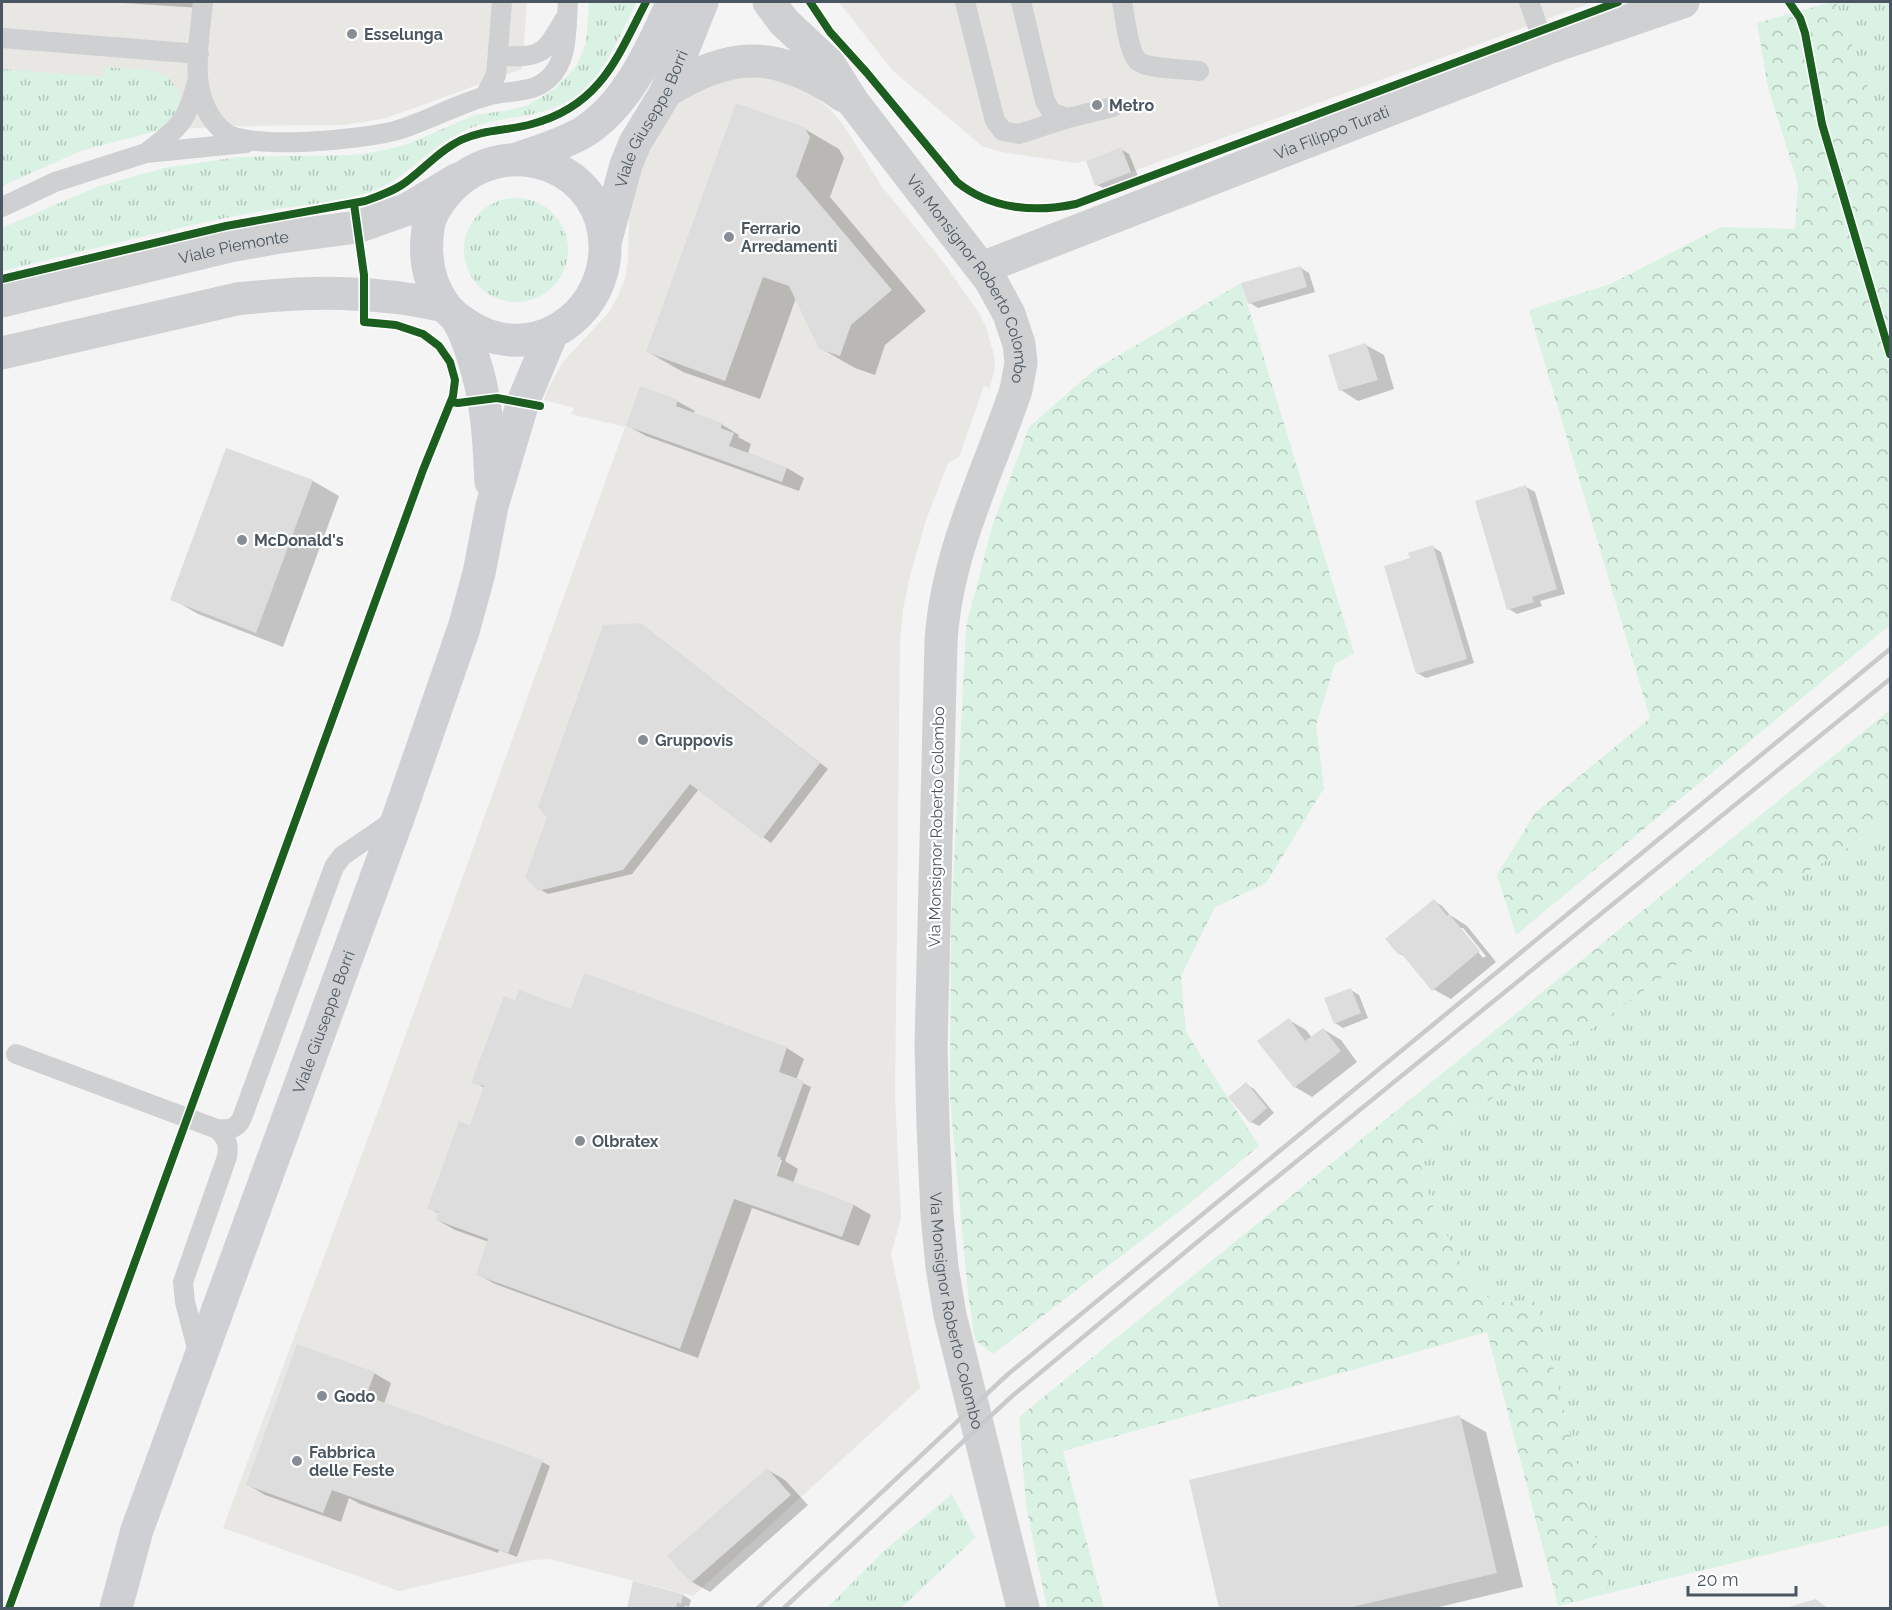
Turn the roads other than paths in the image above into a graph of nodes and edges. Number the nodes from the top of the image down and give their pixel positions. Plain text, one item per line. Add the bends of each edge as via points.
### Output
1 (203, 2) edge
2 (502, 2) edge
3 (673, 2) edge
4 (702, 2) edge
5 (769, 2) edge
6 (965, 2) edge
7 (1021, 2) edge
8 (1122, 2) edge
9 (1529, 2) edge
10 (1683, 2) edge
11 (568, 8) edge
12 (2, 38) edge
13 (1546, 49) junction
14 (199, 54) junction
15 (498, 56) junction
16 (1198, 71) dead end
17 (197, 80) junction
18 (666, 92) junction
19 (485, 96) junction
20 (854, 102) junction
21 (1113, 107) dead end
22 (1068, 118) junction
23 (255, 142) junction
24 (146, 153) junction
25 (517, 159) junction
26 (460, 178) junction
27 (2, 207) edge
28 (606, 240) junction
29 (982, 268) junction
30 (2, 300) edge
31 (451, 312) junction
32 (552, 333) junction
33 (2, 353) edge
34 (492, 506) junction
35 (398, 818) junction
36 (16, 1054) dead end
37 (217, 1129) junction
38 (200, 1360) junction
39 (137, 1530) junction
40 (99, 1608) edge
41 (116, 1608) edge
42 (1023, 1608) edge

1 - 14 lane
2 - 15 lane
3 - 25 main road, Viale Giuseppe Borri via 620,100 584,131
4 - 18 main road, Viale Giuseppe Borri
5 - 20 street, Via Monsignor Roberto Colombo via 784,22 829,64
6 - 22 lane via 1000,128 1019,134
7 - 22 lane via 1045,101 1052,113
8 - 16 lane via 1138,61
9 - 13 lane
10 - 13 street, Via Filippo Turati
11 - 15 lane via 554,39 540,53
11 - 19 lane via 563,54 547,80 528,89
12 - 14 lane
13 - 29 street, Via Filippo Turati
14 - 17 lane
15 - 19 lane via 496,75
17 - 23 lane via 201,99 223,131
17 - 24 lane via 183,121
18 - 20 street, Via Monsignor Roberto Colombo via 708,69 755,60 795,68
18 - 28 main road, Viale Giuseppe Borri via 626,165
19 - 23 lane via 384,134 337,140
20 - 29 street, Via Monsignor Roberto Colombo
21 - 22 lane
23 - 24 lane
24 - 27 lane via 55,182
25 - 26 main road, Viale Giuseppe Borri via 487,164
25 - 28 main road, Viale Giuseppe Borri via 542,163 565,174 584,190 597,212
26 - 30 street, Viale Piemonte via 408,209 357,227 230,246
26 - 31 main road, Viale Giuseppe Borri via 440,199 428,225 425,254 431,281
28 - 32 main road, Viale Giuseppe Borri via 605,268 594,295 576,317
29 - 42 street, Via Monsignor Roberto Colombo via 1013,322 1021,363 1009,412 950,576 943,622 931,1046 933,1126 937,1214 950,1315
31 - 32 main road, Viale Giuseppe Borri via 471,328 497,339 525,340
31 - 33 street via 414,299 364,293 237,299
31 - 34 main road, Viale Giuseppe Borri via 473,358 485,400
32 - 34 main road, Viale Giuseppe Borri via 524,402
34 - 35 main road, Viale Giuseppe Borri via 464,628
35 - 37 lane via 337,861 242,1118 233,1128
35 - 38 main road, Viale Giuseppe Borri
36 - 37 lane
37 - 38 lane via 228,1145 227,1157 183,1282
38 - 39 main road, Viale Giuseppe Borri
39 - 40 main road, Viale Giuseppe Borri
39 - 41 main road, Viale Giuseppe Borri

